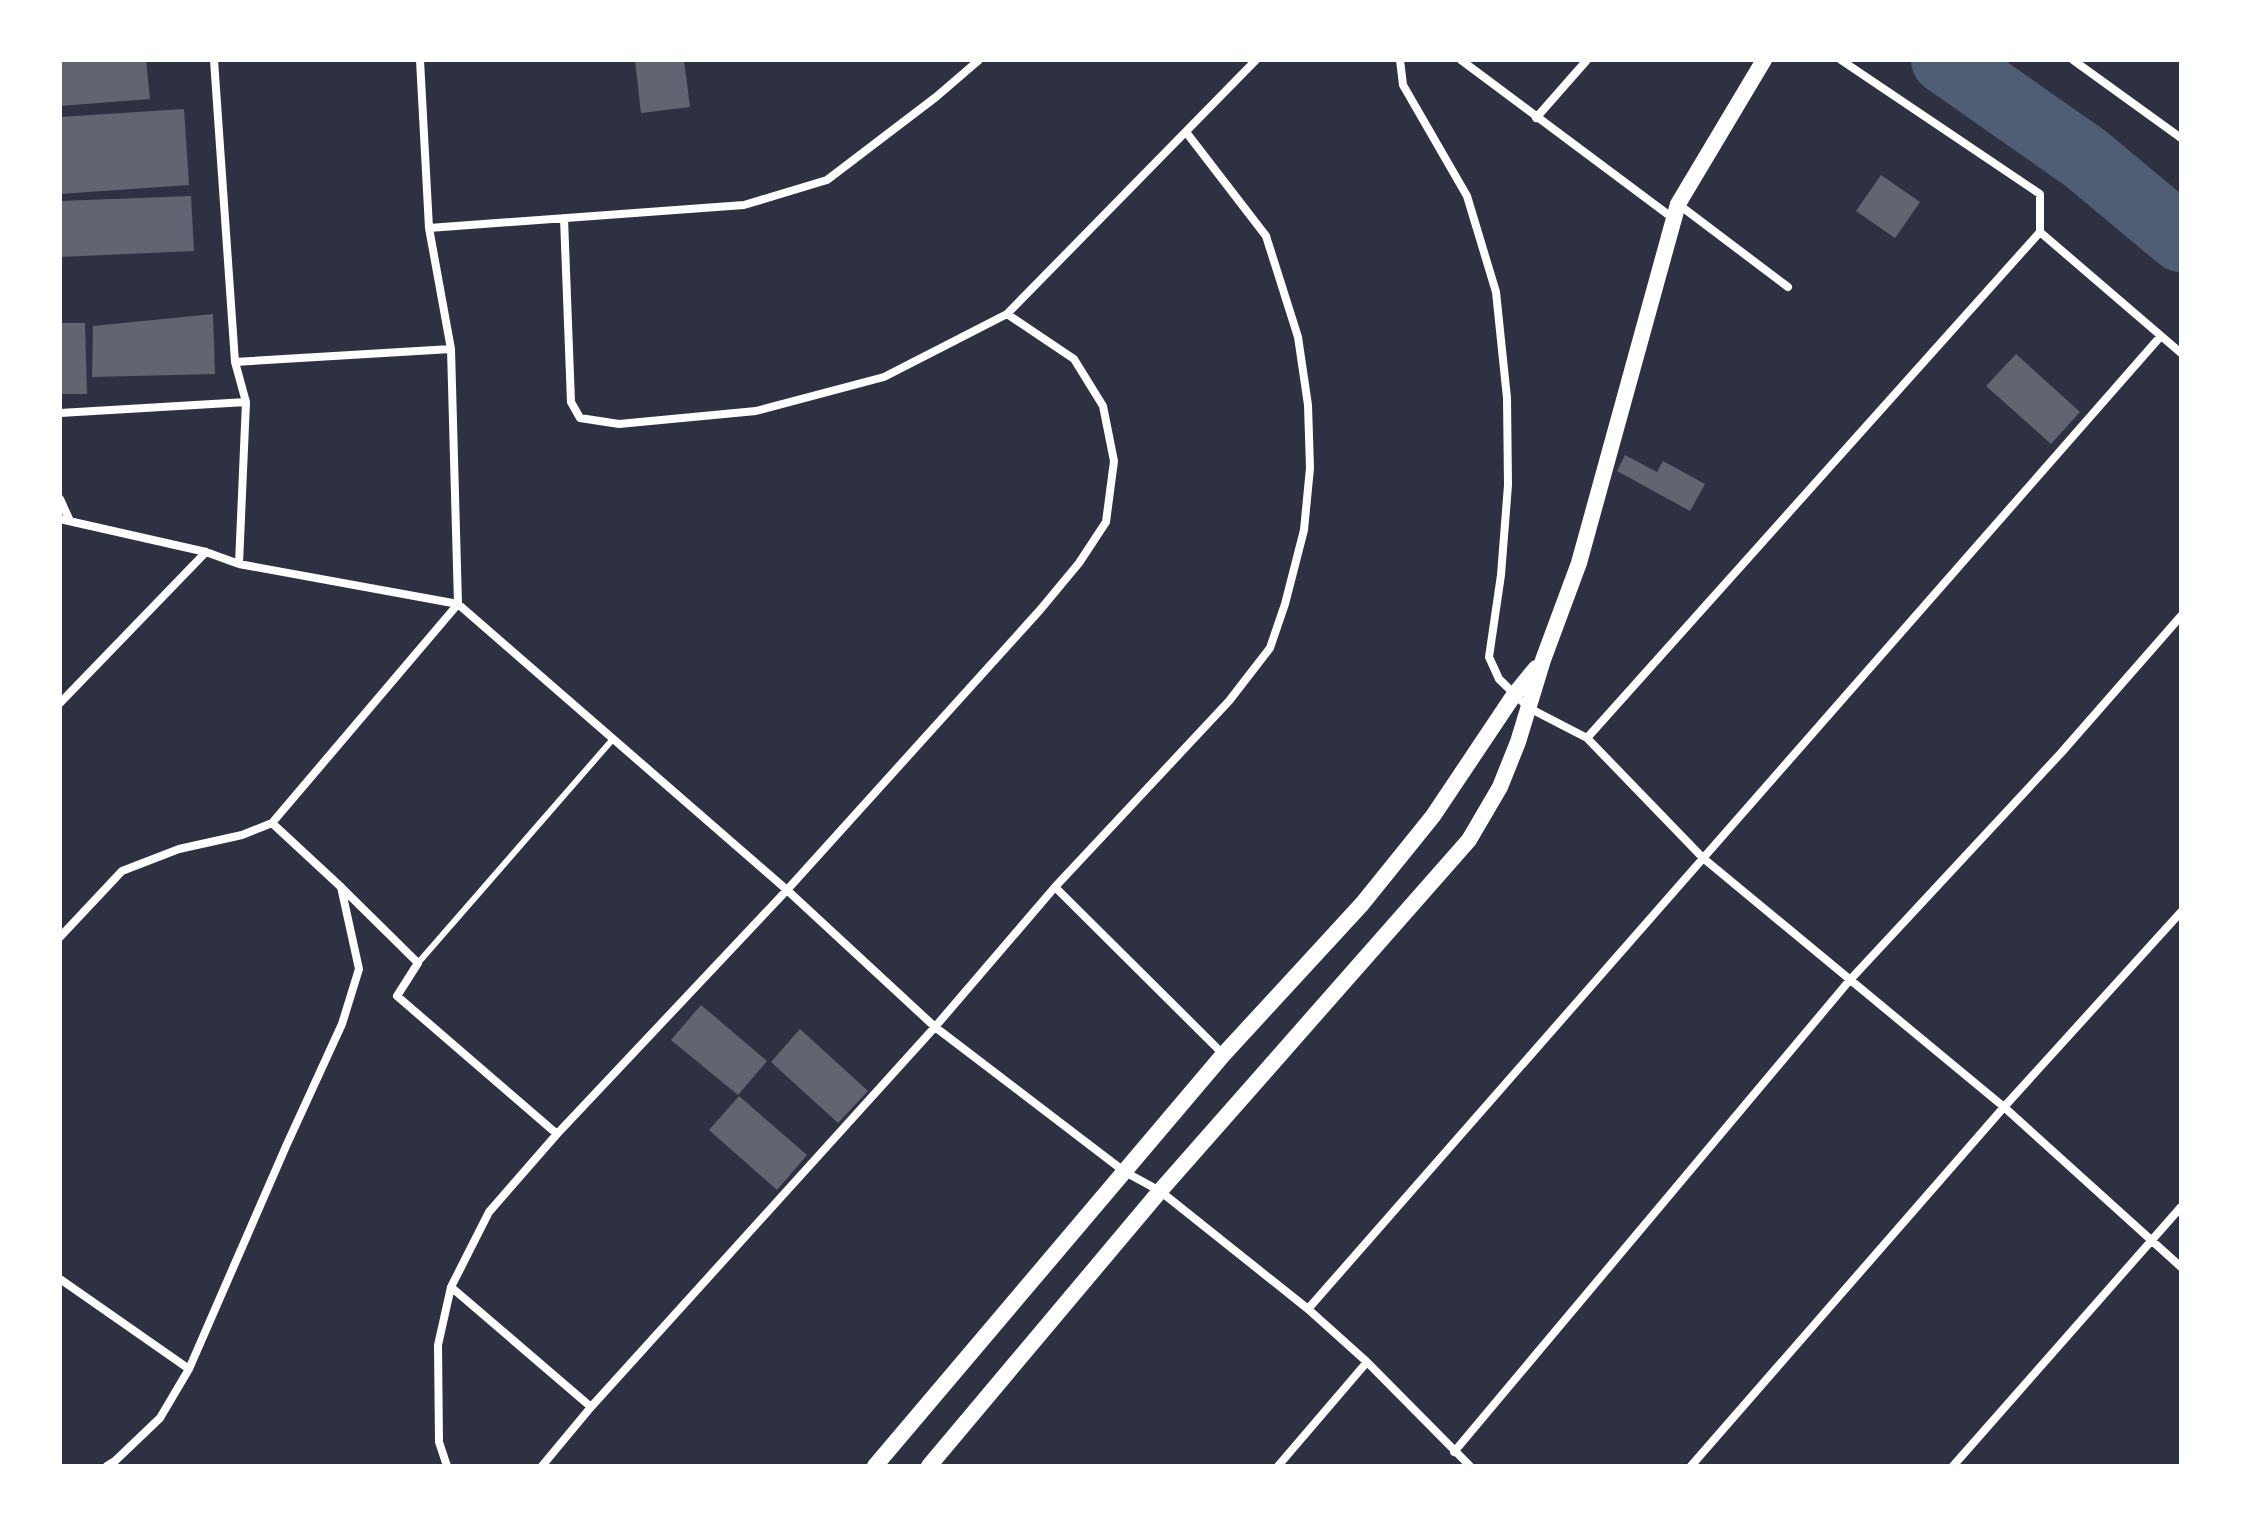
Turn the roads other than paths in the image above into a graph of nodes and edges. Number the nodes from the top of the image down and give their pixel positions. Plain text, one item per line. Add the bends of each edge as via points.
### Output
1 (214, 60) edge
2 (420, 60) edge
3 (979, 60) edge
4 (1256, 60) edge
5 (1400, 60) edge
6 (1461, 60) edge
7 (1587, 60) edge
8 (1764, 60) edge
9 (1841, 60) edge
10 (2073, 60) edge
11 (1536, 118) junction
12 (1186, 132) junction
13 (2181, 138) edge
14 (1676, 212) junction
15 (564, 218) junction
16 (429, 228) junction
17 (2040, 232) junction
18 (1788, 287) dead end
19 (1007, 314) junction
20 (2160, 337) junction
21 (451, 349) junction
22 (2181, 353) edge
23 (235, 362) junction
24 (246, 402) junction
25 (60, 413) edge
26 (60, 499) edge
27 (60, 519) edge
28 (70, 521) junction
29 (206, 552) junction
30 (239, 564) junction
31 (458, 604) junction
32 (2181, 616) edge
33 (1543, 660) junction
34 (1514, 695) junction
35 (60, 703) edge
36 (1529, 708) junction
37 (1587, 738) junction
38 (613, 739) junction
39 (272, 823) junction
40 (1703, 858) junction
41 (341, 887) junction
42 (1055, 887) junction
43 (787, 890) junction
44 (2181, 912) edge
45 (60, 937) edge
46 (418, 963) junction
47 (1849, 981) junction
48 (935, 1027) junction
49 (1223, 1055) junction
50 (2004, 1107) junction
51 (557, 1134) junction
52 (1125, 1172) junction
53 (1160, 1191) junction
54 (2181, 1207) edge
55 (2151, 1241) junction
56 (2181, 1267) edge
57 (60, 1279) edge
58 (451, 1287) junction
59 (1308, 1309) junction
60 (1367, 1362) junction
61 (189, 1369) junction
62 (591, 1407) junction
63 (1454, 1452) junction
64 (107, 1466) edge
65 (447, 1466) edge
66 (542, 1466) edge
67 (875, 1466) edge
68 (929, 1466) edge
69 (1278, 1466) edge
70 (1470, 1466) edge
71 (1691, 1466) edge
72 (1953, 1466) edge

1 - 23 street
2 - 16 street
3 - 15 street via 827,180 744,205
4 - 12 street
5 - 34 street via 1403,85 1467,196 1496,292 1507,398 1508,485 1489,657
6 - 11 street
7 - 11 street
8 - 14 main road
9 - 17 street via 2040,194
10 - 13 street
11 - 14 street
12 - 19 street
12 - 42 street via 1266,236 1298,337 1310,468 1304,530 1270,648 1229,701
14 - 18 street
14 - 33 main road via 1579,563
15 - 16 street
15 - 19 street via 571,402 580,418 619,424 756,411 884,377
16 - 21 street
17 - 20 street
17 - 37 street
19 - 43 street via 1074,359 1103,406 1114,461 1106,522 1040,610
20 - 22 street
20 - 40 street
21 - 23 street
21 - 31 street
23 - 24 street
24 - 25 street
24 - 30 street
26 - 28 street
27 - 28 street
28 - 29 street
29 - 30 street
29 - 35 street
30 - 31 street
31 - 38 street
31 - 39 street
32 - 47 street
33 - 34 main road
33 - 36 main road
34 - 36 street
34 - 49 main road via 1433,816 1362,904
36 - 37 street
36 - 53 main road via 1500,787 1469,840
37 - 40 street
38 - 43 street
38 - 46 lane
39 - 41 street
39 - 45 street via 122,871
40 - 47 street
40 - 59 street
41 - 46 street
41 - 61 street via 359,969 342,1024
42 - 48 street
42 - 49 street
43 - 48 street
43 - 51 street
44 - 50 street
46 - 51 street via 397,996
47 - 50 street
47 - 63 street
48 - 52 street
48 - 62 street
49 - 52 main road
50 - 55 street
50 - 71 street
51 - 58 street via 489,1212
52 - 53 street
52 - 67 main road
53 - 59 street
53 - 68 main road
54 - 55 street
55 - 56 street
55 - 72 street
57 - 61 street
58 - 62 street
58 - 65 street via 438,1345 439,1442
59 - 60 street
60 - 63 street
60 - 69 street
61 - 64 street via 160,1418
62 - 66 street
63 - 70 street

